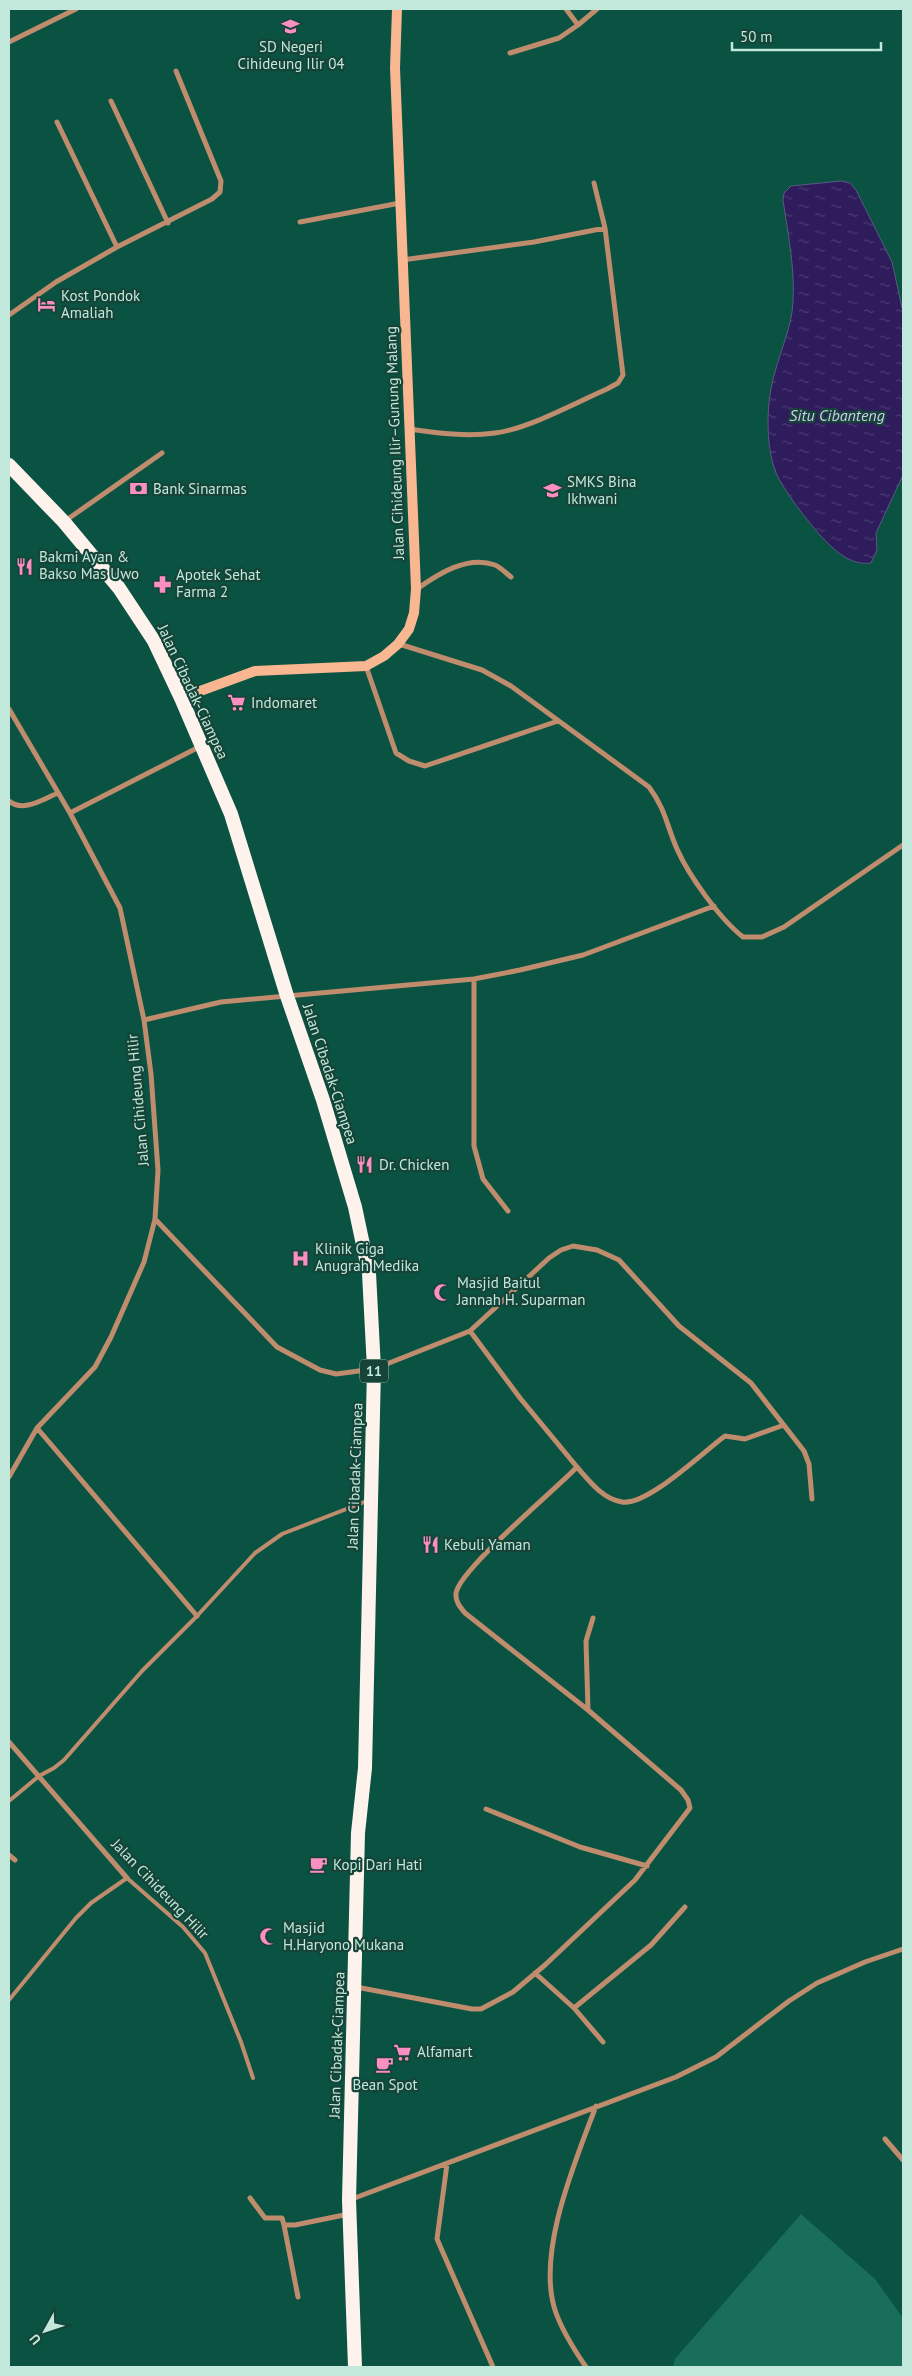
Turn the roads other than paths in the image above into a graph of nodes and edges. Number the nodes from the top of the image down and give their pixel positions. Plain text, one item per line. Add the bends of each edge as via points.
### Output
1 (76, 9) edge
2 (397, 9) edge
3 (566, 9) edge
4 (597, 9) edge
5 (578, 26) junction
6 (9, 42) edge
7 (510, 53) dead end
8 (176, 70) dead end
9 (111, 101) dead end
10 (57, 122) dead end
11 (594, 183) dead end
12 (400, 202) junction
13 (300, 222) dead end
14 (168, 223) junction
15 (605, 228) junction
16 (117, 247) junction
17 (402, 260) junction
18 (9, 315) edge
19 (409, 429) junction
20 (162, 453) dead end
21 (9, 465) edge
22 (64, 522) junction
23 (510, 577) dead end
24 (416, 589) junction
25 (398, 644) junction
26 (366, 666) junction
27 (181, 698) junction
28 (9, 709) edge
29 (558, 721) junction
30 (202, 746) junction
31 (58, 793) junction
32 (9, 801) edge
33 (70, 813) junction
34 (903, 845) edge
35 (714, 906) junction
36 (474, 979) junction
37 (287, 996) junction
38 (144, 1020) junction
39 (508, 1211) dead end
40 (155, 1219) junction
41 (470, 1331) junction
42 (374, 1369) junction
43 (784, 1425) junction
44 (37, 1428) junction
45 (577, 1467) junction
46 (9, 1477) edge
47 (812, 1499) dead end
48 (370, 1500) junction
49 (197, 1616) junction
50 (593, 1618) dead end
51 (588, 1710) junction
52 (9, 1742) edge
53 (39, 1776) junction
54 (9, 1801) edge
55 (486, 1809) dead end
56 (9, 1855) edge
57 (15, 1860) dead end
58 (647, 1866) junction
59 (127, 1878) junction
60 (686, 1907) dead end
61 (903, 1949) edge
62 (535, 1973) junction
63 (355, 1987) junction
64 (9, 2000) edge
65 (574, 2008) junction
66 (603, 2042) dead end
67 (253, 2078) dead end
68 (596, 2106) junction
69 (885, 2139) dead end
70 (903, 2160) edge
71 (447, 2164) junction
72 (250, 2198) dead end
73 (349, 2207) junction
74 (284, 2225) junction
75 (298, 2297) dead end
76 (355, 2367) edge
77 (493, 2367) edge
78 (586, 2367) edge

1 - 6 street
2 - 12 main road, Jalan Cihideung Ilir–Gunung Malang via 395,68
3 - 5 street
4 - 5 street
5 - 7 street via 559,38
8 - 14 street via 221,181 220,192 212,199
9 - 14 street
10 - 16 street
11 - 15 street
12 - 13 street
12 - 17 main road, Jalan Cihideung Ilir–Gunung Malang
14 - 16 street
15 - 17 street via 534,242
15 - 19 street via 622,380 536,420 497,433 471,435
16 - 18 street via 56,282
17 - 19 main road, Jalan Cihideung Ilir–Gunung Malang
19 - 24 main road, Jalan Cihideung Ilir–Gunung Malang
20 - 22 street
21 - 22 highway, Jalan Cibadak-Ciampea / 11
22 - 27 highway, Jalan Cibadak-Ciampea / 11 via 119,588 154,641
23 - 24 street via 495,565 463,564 445,570
24 - 25 main road, Jalan Cihideung Ilir–Gunung Malang via 409,629
25 - 26 main road, Jalan Cihideung Ilir–Gunung Malang
25 - 29 street via 482,670 511,686
26 - 27 main road, Jalan Cihideung Ilir–Gunung Malang via 255,671
26 - 29 street via 396,752 417,764 425,766
27 - 30 highway, Jalan Cibadak-Ciampea / 11
28 - 31 street, Jalan Cihideung Hilir
29 - 35 street via 649,787 664,811 685,866
30 - 33 street
30 - 37 highway, Jalan Cibadak-Ciampea / 11 via 231,814
31 - 32 street via 23,807
31 - 33 street, Jalan Cihideung Hilir
33 - 38 street, Jalan Cihideung Hilir via 120,908
34 - 35 street via 784,927 762,937 743,937 728,926
35 - 36 street via 574,957
36 - 37 street
36 - 39 street via 474,1146 483,1180
37 - 38 street via 221,1002
37 - 42 highway, Jalan Cibadak-Ciampea / 11 via 355,1207 369,1273
38 - 40 street, Jalan Cihideung Hilir via 158,1170
40 - 42 street via 278,1347 320,1370 336,1374
40 - 44 street, Jalan Cihideung Hilir via 144,1262 95,1366
41 - 42 street
41 - 43 street via 561,1250 573,1246 597,1250 619,1260 679,1326 751,1383
41 - 45 street
42 - 48 highway, Jalan Cibadak-Ciampea / 11
43 - 45 street via 745,1439 725,1436 664,1485 629,1502 612,1499 603,1493
43 - 47 street via 804,1451 809,1464
44 - 46 street, Jalan Cihideung Hilir
44 - 49 street
45 - 51 street via 460,1580 456,1594 458,1605 465,1613
48 - 49 lane via 317,1519 268,1542
48 - 63 highway, Jalan Cibadak-Ciampea / 11 via 365,1768 358,1833
49 - 53 lane via 142,1671 64,1760
50 - 51 street via 586,1642
51 - 58 street via 681,1790 688,1800 690,1808
52 - 53 street, Jalan Cihideung Hilir
53 - 54 lane
53 - 59 street, Jalan Cihideung Hilir
55 - 58 street via 580,1847
56 - 57 street
58 - 62 street via 614,1901
59 - 64 lane via 91,1903 76,1918
59 - 67 lane, Jalan Cihideung Hilir via 183,1927 205,1953
60 - 65 street via 651,1945
61 - 68 street via 817,1983 716,2057 676,2077
62 - 63 street via 513,1992 481,2010
62 - 65 street
63 - 73 highway, Jalan Cibadak-Ciampea / 11
65 - 66 street
68 - 71 street
68 - 78 street via 565,2194 550,2277 556,2313
69 - 70 street
71 - 73 street
71 - 77 street via 437,2239
72 - 74 street via 265,2218 282,2218
73 - 74 street via 295,2225
73 - 76 highway, Jalan Cibadak-Ciampea / 11
74 - 75 street

